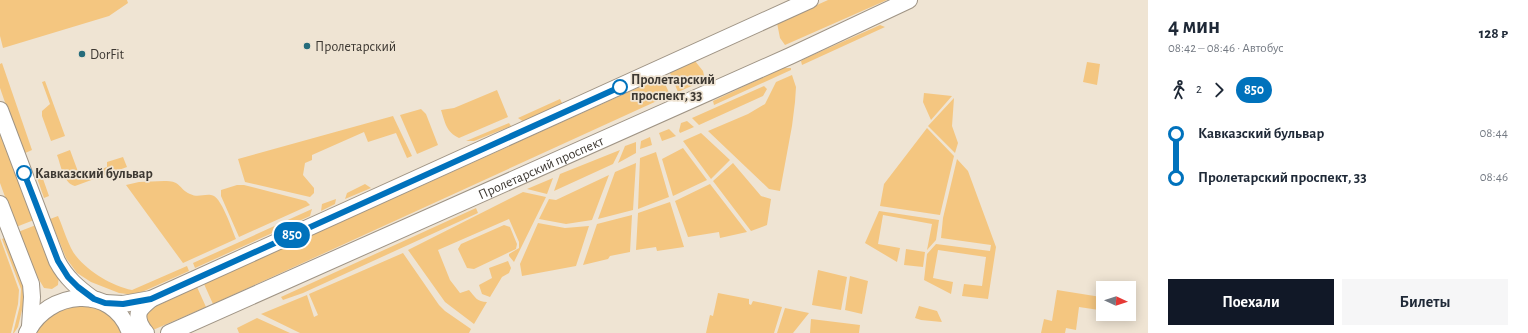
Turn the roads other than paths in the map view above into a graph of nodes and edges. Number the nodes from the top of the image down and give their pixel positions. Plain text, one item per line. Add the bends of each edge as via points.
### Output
1 (810, 0) edge
2 (908, 0) edge
3 (0, 110) edge
4 (0, 204) edge
5 (151, 299) junction
6 (99, 301) junction
7 (29, 330) edge
8 (130, 333) edge
9 (146, 333) edge
10 (167, 333) edge

1 - 5 main road
2 - 10 main road, Пролетарский проспект via 671,110
3 - 6 main road via 58,261 78,287
4 - 7 main road via 31,284
5 - 6 main road via 123,304
5 - 9 main road via 138,314
6 - 7 main road via 80,298 61,302 46,309
6 - 8 main road via 119,315

